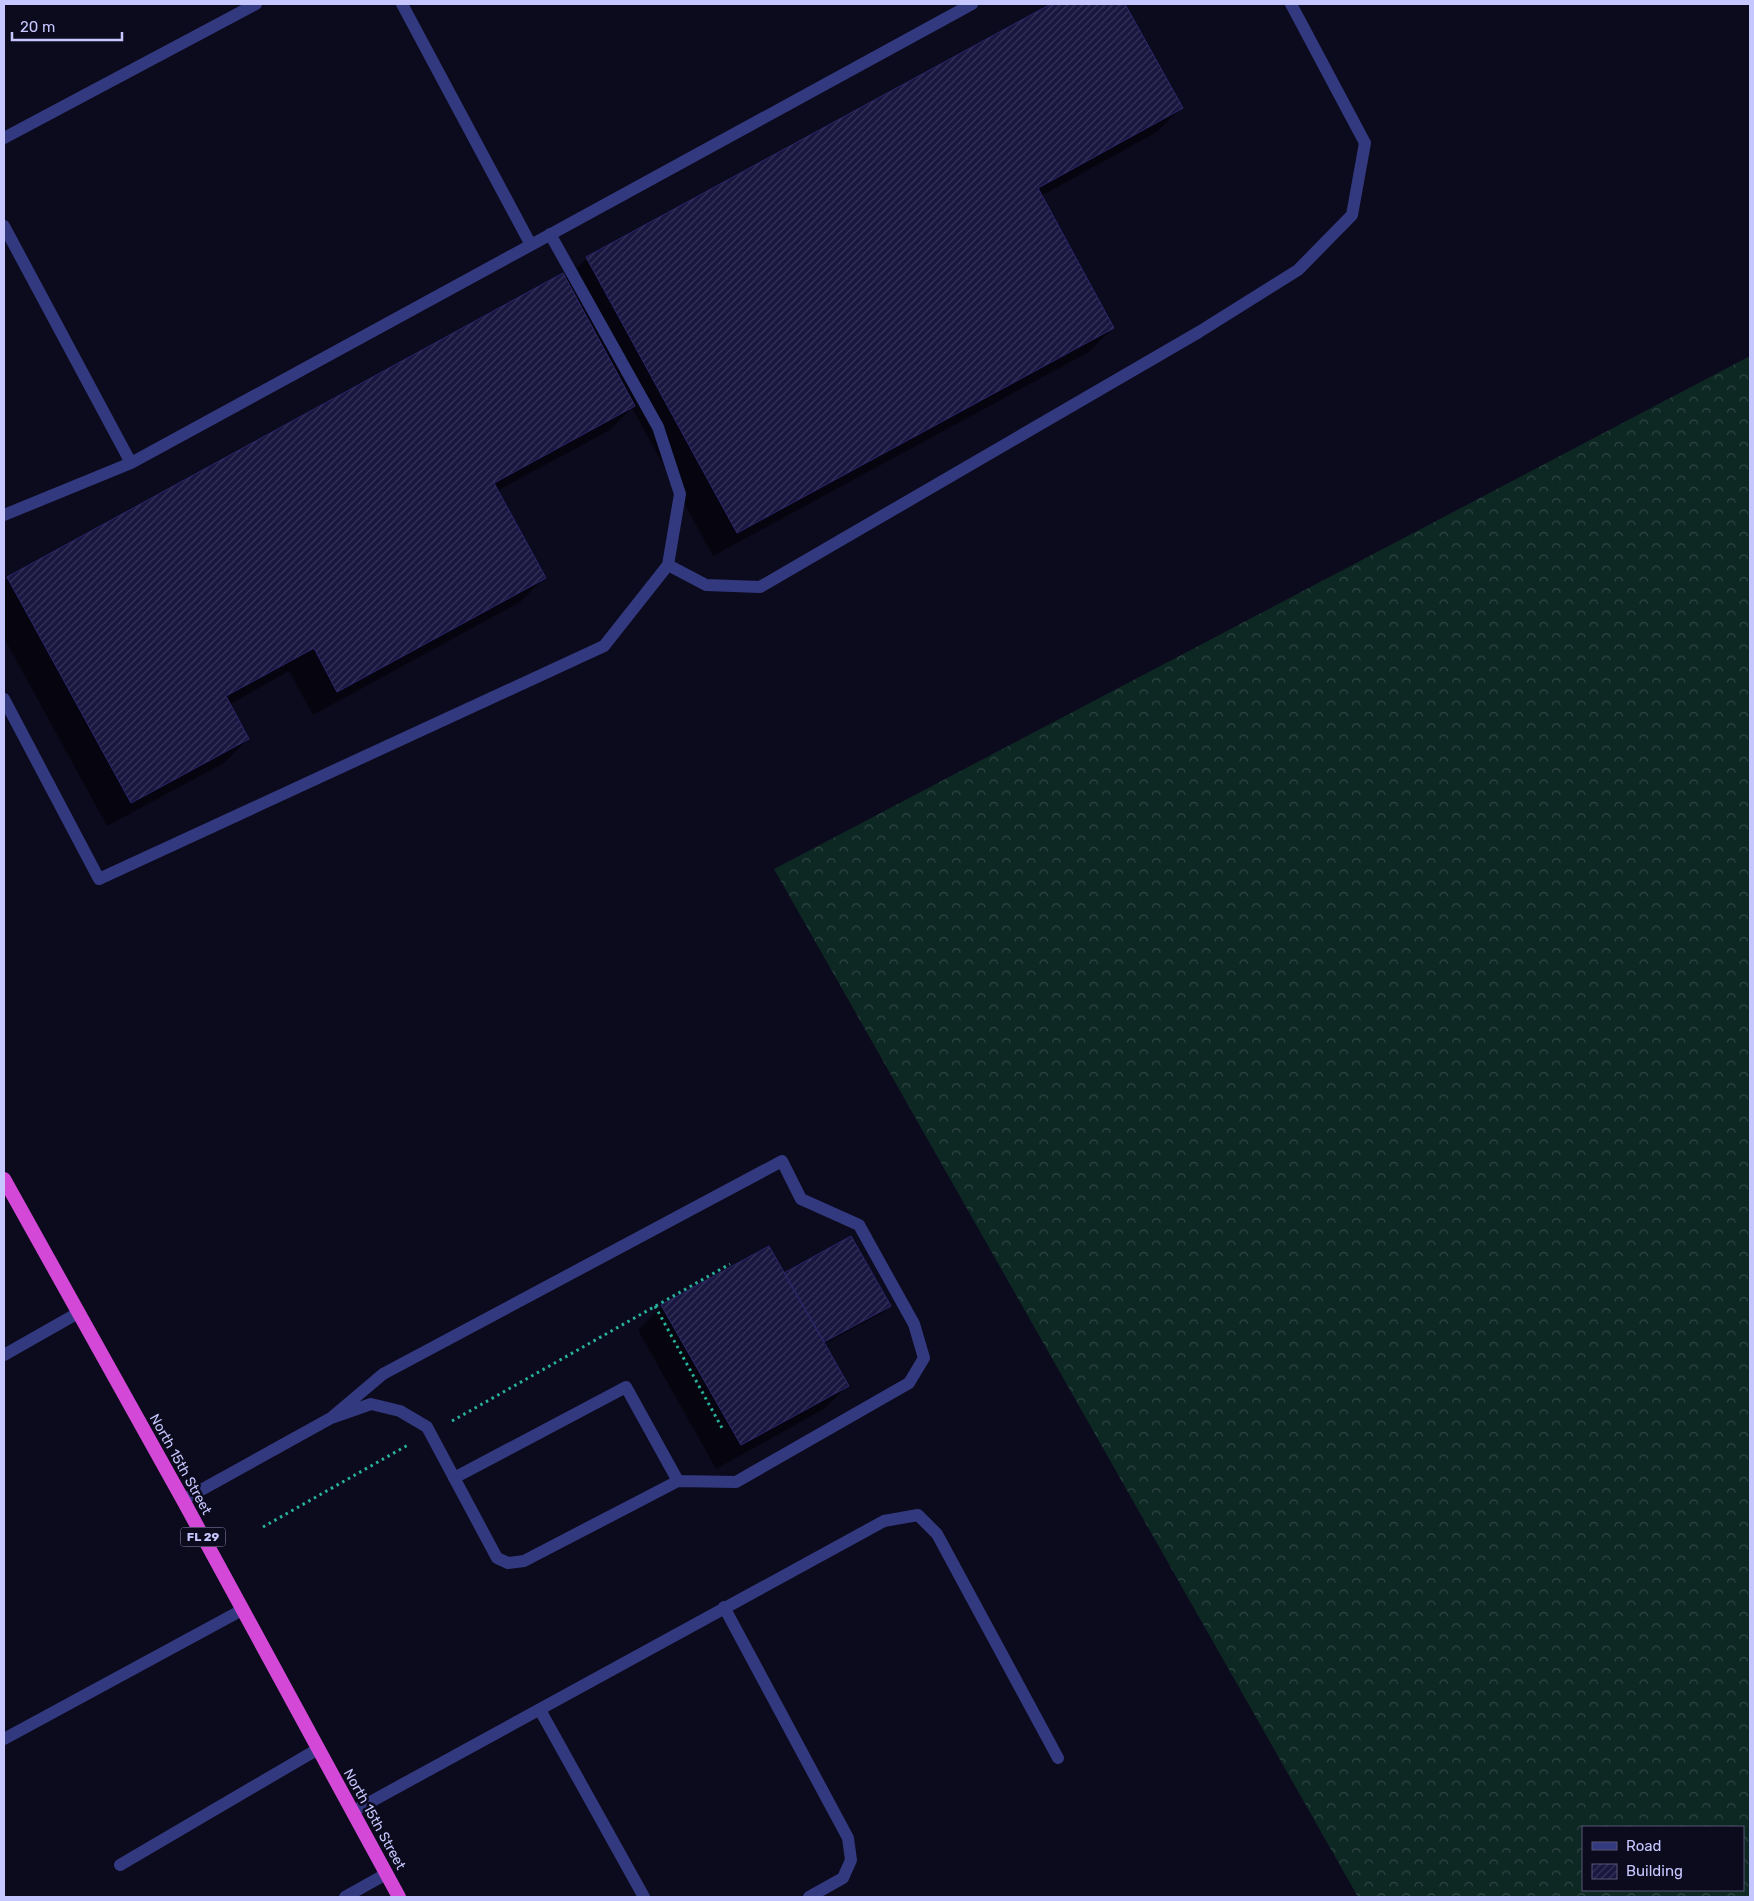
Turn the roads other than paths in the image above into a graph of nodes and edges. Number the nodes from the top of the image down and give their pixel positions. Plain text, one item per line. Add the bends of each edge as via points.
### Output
1 (256, 4) edge
2 (402, 4) edge
3 (972, 4) edge
4 (1291, 4) edge
5 (4, 138) edge
6 (4, 226) edge
7 (550, 234) junction
8 (531, 245) junction
9 (131, 463) junction
10 (4, 515) edge
11 (668, 565) junction
12 (4, 699) edge
13 (4, 1179) edge
14 (78, 1313) junction
15 (4, 1355) edge
16 (331, 1418) junction
17 (454, 1478) junction
18 (678, 1481) junction
19 (183, 1500) junction
20 (724, 1607) junction
21 (242, 1610) junction
22 (540, 1710) junction
23 (4, 1739) edge
24 (318, 1749) junction
25 (1058, 1758) dead end
26 (352, 1812) junction
27 (120, 1865) dead end
28 (386, 1874) junction
29 (345, 1897) edge
30 (399, 1897) edge
31 (644, 1897) edge
32 (808, 1897) edge

1 - 5 street
2 - 8 street
3 - 7 street
4 - 11 street via 1365,143 1352,215 1298,270 1190,338 760,587 706,585
6 - 9 street
7 - 8 street
7 - 11 street via 658,427 680,494
8 - 9 street
9 - 10 street
11 - 12 street via 604,646 98,879
13 - 14 highway, North 15th Street / FL 29
14 - 15 street
14 - 19 highway, North 15th Street / FL 29
16 - 17 street via 371,1404 400,1411 427,1427
16 - 18 street via 383,1374 782,1161 801,1199 860,1225 914,1324 924,1358 909,1384 736,1482
16 - 19 street
17 - 18 street via 497,1558 508,1563 524,1561
17 - 18 street via 626,1387
19 - 21 highway, North 15th Street / FL 29
20 - 22 street
20 - 25 street via 884,1521 918,1515 937,1534
20 - 32 street via 848,1838 851,1860 843,1878
21 - 23 street
21 - 24 highway, North 15th Street / FL 29
22 - 26 street
22 - 31 street
24 - 26 highway, North 15th Street / FL 29
24 - 27 street
26 - 28 highway, North 15th Street / FL 29
28 - 29 street
28 - 30 highway, North 15th Street / FL 29

